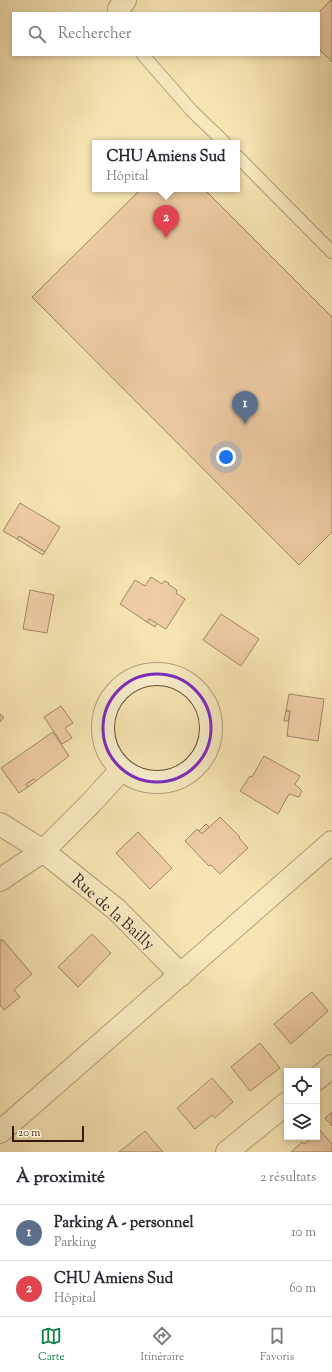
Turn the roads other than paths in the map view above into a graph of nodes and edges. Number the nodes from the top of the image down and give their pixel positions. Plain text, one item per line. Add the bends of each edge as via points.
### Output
1 (144, 56) edge
2 (222, 140) edge
3 (240, 159) edge
4 (332, 252) edge
5 (122, 770) junction
6 (0, 824) edge
7 (332, 842) edge
8 (43, 851) junction
9 (0, 880) edge
10 (181, 975) junction
11 (332, 1066) edge
12 (320, 1076) edge
13 (286, 1104) edge
14 (0, 1132) edge
15 (227, 1152) edge

1 - 2 lane via 191,110
3 - 4 lane
5 - 5 street via 137,779 154,783 166,782 188,773 201,761 210,745 212,727 209,710 200,694 186,682 170,675 151,674 134,679 119,689 108,704 103,727 110,756
5 - 8 street
6 - 8 street, Rue de la Bailly
7 - 10 street
8 - 9 street
8 - 10 street, Rue de la Bailly via 117,910
10 - 14 street
11 - 12 street
13 - 15 street

